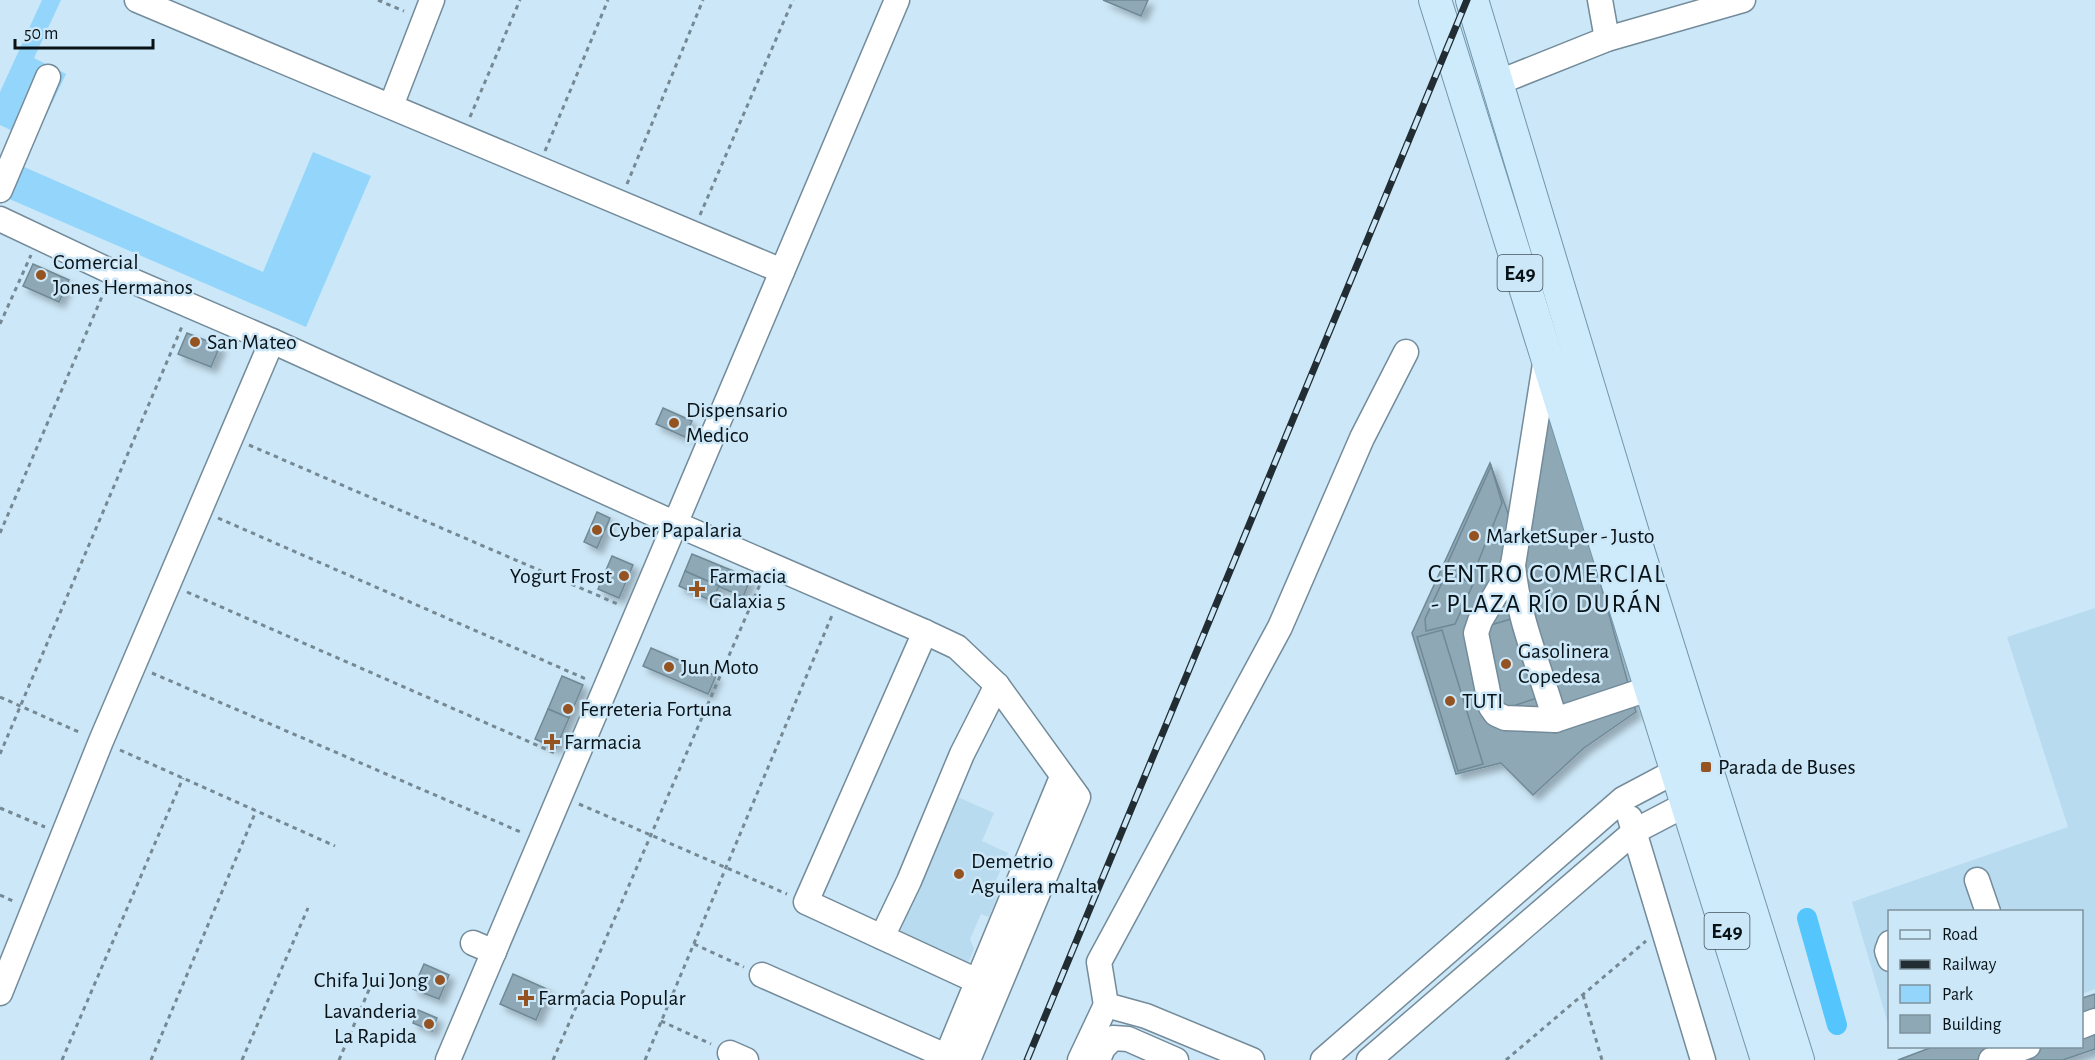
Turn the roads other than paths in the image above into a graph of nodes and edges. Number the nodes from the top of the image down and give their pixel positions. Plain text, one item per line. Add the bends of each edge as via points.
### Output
1 (136, 0) edge
2 (897, 0) edge
3 (1435, 0) edge
4 (1472, 0) edge
5 (1599, 0) edge
6 (1743, 0) edge
7 (429, 9) edge
8 (1607, 39) junction
9 (48, 77) dead end
10 (1497, 83) junction
11 (391, 106) junction
12 (0, 190) edge
13 (0, 219) edge
14 (782, 271) junction
15 (272, 341) junction
16 (1406, 352) dead end
17 (1546, 356) junction
18 (676, 524) junction
19 (1513, 565) junction
20 (925, 632) junction
21 (997, 685) junction
22 (1651, 688) junction
23 (1555, 720) junction
24 (1690, 763) junction
25 (1062, 777) junction
26 (1700, 797) junction
27 (1623, 799) junction
28 (1635, 831) junction
29 (1977, 880) dead end
30 (1987, 910) edge
31 (882, 937) junction
32 (762, 975) road end
33 (977, 981) junction
34 (0, 993) edge
35 (1106, 1005) junction
36 (2025, 1048) edge
37 (953, 1059) edge
38 (448, 1060) edge
39 (1080, 1060) edge
40 (1098, 1060) edge
41 (1176, 1060) edge
42 (1252, 1060) edge
43 (1323, 1060) edge
44 (1369, 1060) edge
45 (1702, 1060) edge
46 (1767, 1060) edge
47 (1798, 1060) edge
48 (1991, 1060) edge

1 - 11 street
2 - 14 street
3 - 17 main road, E49
4 - 10 main road, E49
5 - 8 street
6 - 8 street
7 - 11 street
8 - 10 street
9 - 12 street
10 - 24 main road, E49
11 - 14 street
13 - 15 street
14 - 18 street
15 - 18 street
15 - 34 street via 101,741
16 - 35 street via 1362,438 1280,627 1099,962
17 - 19 street
17 - 22 main road, E49
18 - 20 street
18 - 38 street via 541,841 484,948
19 - 23 street via 1516,596
19 - 23 street via 1476,633 1491,707 1505,718
20 - 21 street via 957,647
20 - 31 street via 806,902
21 - 25 street
21 - 31 street via 962,754
22 - 23 street
22 - 24 main road, E49
24 - 26 main road, E49
24 - 27 street
25 - 33 street
25 - 37 street via 1078,797
26 - 28 street
26 - 46 main road, E49
26 - 47 main road, E49
27 - 28 street
27 - 43 street
28 - 44 street
28 - 45 street
29 - 30 street
31 - 33 street
32 - 37 street
33 - 37 street
35 - 39 street
35 - 42 street via 1146,1016
36 - 48 street
40 - 41 street via 1113,1038 1128,1039

